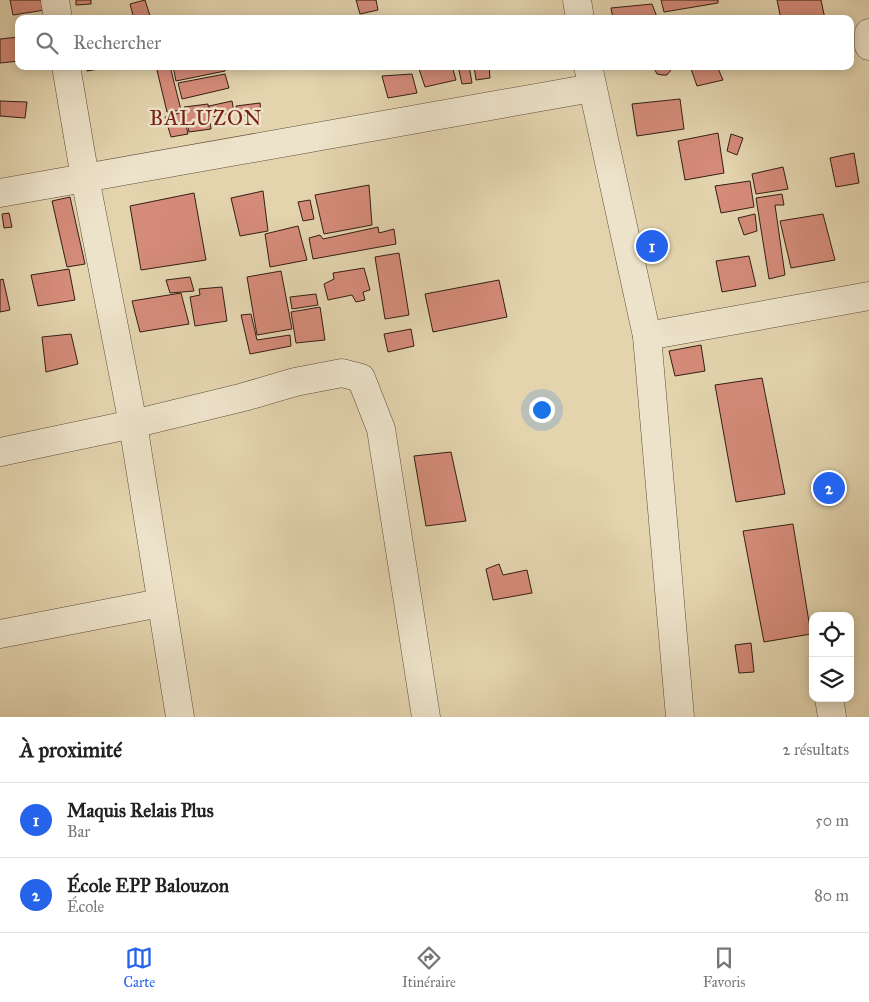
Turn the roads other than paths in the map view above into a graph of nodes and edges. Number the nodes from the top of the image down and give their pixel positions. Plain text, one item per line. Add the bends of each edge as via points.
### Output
1 (55, 0) edge
2 (577, 0) edge
3 (57, 15) edge
4 (579, 15) edge
5 (869, 33) edge
6 (869, 46) edge
7 (67, 70) edge
8 (590, 77) edge
9 (85, 178) junction
10 (0, 193) edge
11 (869, 296) edge
12 (647, 336) junction
13 (133, 424) junction
14 (0, 452) edge
15 (160, 604) junction
16 (0, 634) edge
17 (180, 717) edge
18 (426, 717) edge
19 (680, 717) edge

1 - 3 street
2 - 4 street
5 - 6 street
7 - 9 street
8 - 9 street
8 - 12 street
9 - 10 street
9 - 13 street
11 - 12 street
12 - 19 street
13 - 14 street
13 - 15 street
13 - 18 street via 332,374 361,378 380,429
15 - 16 street
15 - 17 street

